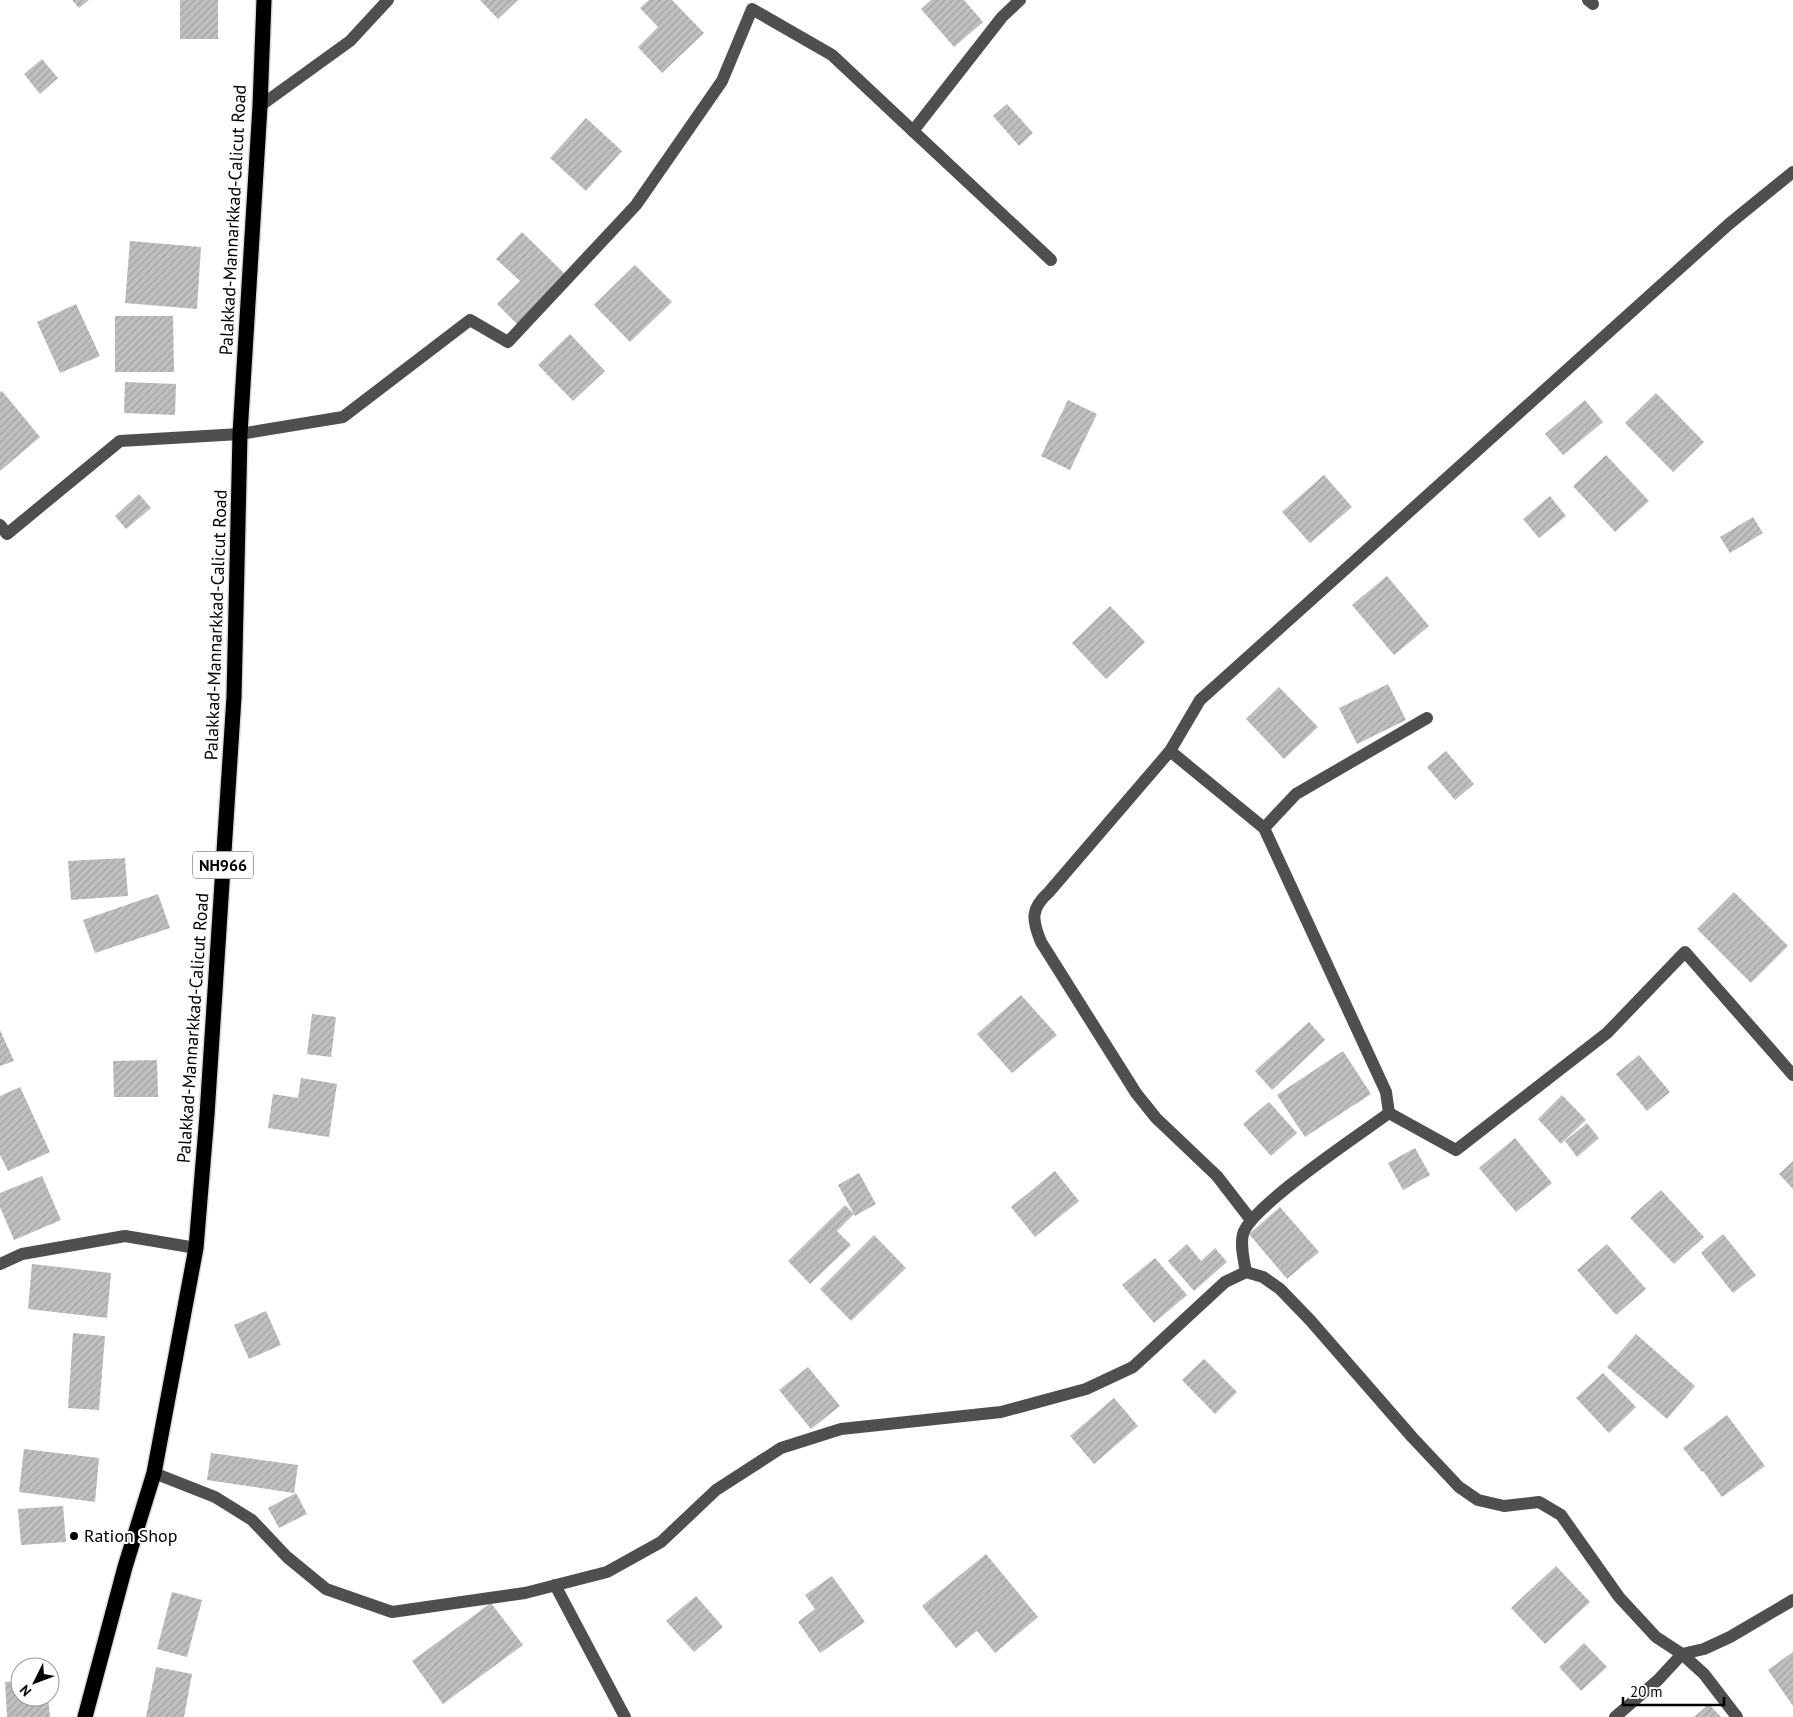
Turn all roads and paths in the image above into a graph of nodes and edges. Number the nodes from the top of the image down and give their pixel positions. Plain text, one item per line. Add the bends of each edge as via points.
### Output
1 (264, 0) edge
2 (388, 0) edge
3 (1020, 0) edge
4 (260, 106) junction
5 (913, 131) junction
6 (1793, 172) edge
7 (1051, 260) dead end
8 (240, 434) junction
9 (0, 525) edge
10 (1427, 718) dead end
11 (1170, 751) junction
12 (1264, 828) junction
13 (1793, 1075) edge
14 (1390, 1113) junction
15 (1251, 1220) junction
16 (196, 1248) junction
17 (0, 1264) edge
18 (1246, 1272) junction
19 (154, 1473) junction
20 (554, 1585) junction
21 (1793, 1600) edge
22 (1682, 1654) junction
23 (85, 1717) edge
24 (625, 1717) edge
25 (1615, 1717) edge
26 (1737, 1717) edge

1 - 4 highway, Palakkad-Mannarkkad-Calicut Road / NH966
2 - 4 street via 350,41
3 - 5 street via 1002,17
4 - 8 highway, Palakkad-Mannarkkad-Calicut Road / NH966
5 - 7 street
5 - 8 street via 832,55 752,9 722,81 636,205 508,342 470,320 343,417
6 - 11 street via 1729,224 1200,700
8 - 9 street via 120,441 7,534
8 - 16 highway, Palakkad-Mannarkkad-Calicut Road / NH966 via 234,697
10 - 12 street via 1296,794
11 - 12 street
11 - 15 street via 1040,900 1034,918 1035,927 1136,1093 1156,1118 1216,1176
12 - 14 street via 1386,1092
13 - 14 street via 1685,952 1607,1033 1456,1150
14 - 15 street via 1272,1199
15 - 18 street via 1243,1233
16 - 17 street via 125,1236 22,1254
16 - 19 highway, Palakkad-Mannarkkad-Calicut Road / NH966
18 - 20 street via 1225,1282 1133,1367 1086,1389 1001,1412 842,1429 781,1448 716,1490 661,1542 607,1572
18 - 22 street via 1263,1277 1280,1289 1458,1487 1478,1500 1504,1506 1538,1502 1562,1515 1620,1597 1656,1637
19 - 20 street via 215,1497 252,1520 287,1557 326,1589 392,1612 524,1593
19 - 23 highway, Palakkad-Mannarkkad-Calicut Road / NH966
20 - 24 street
21 - 22 street via 1730,1637 1704,1649
22 - 25 street via 1658,1680
22 - 26 street via 1704,1674

